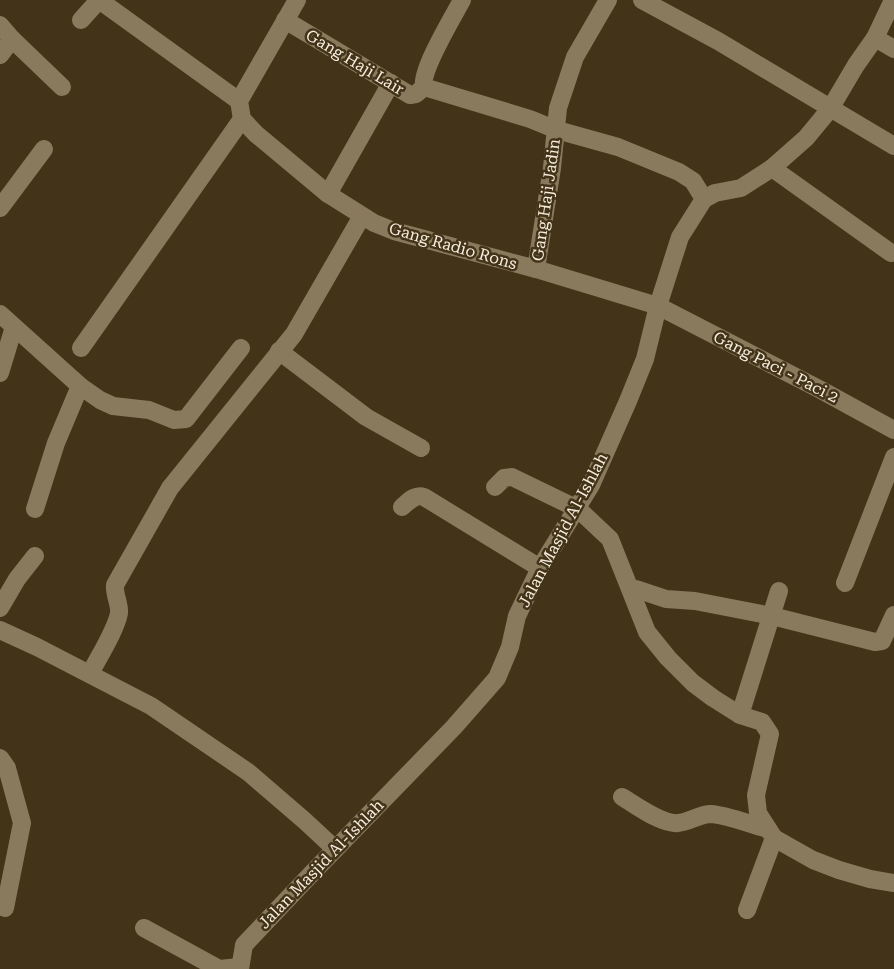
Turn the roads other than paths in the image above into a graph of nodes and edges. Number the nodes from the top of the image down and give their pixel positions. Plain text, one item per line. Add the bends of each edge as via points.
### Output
1 (99, 0) edge
2 (297, 0) edge
3 (462, 0) edge
4 (608, 0) edge
5 (642, 0) edge
6 (893, 0) edge
7 (81, 20) dead end
8 (285, 20) junction
9 (0, 25) edge
10 (875, 38) junction
11 (12, 39) junction
12 (894, 49) edge
13 (0, 55) edge
14 (391, 84) junction
15 (62, 87) dead end
16 (424, 87) junction
17 (239, 102) junction
18 (830, 109) junction
19 (242, 120) junction
20 (557, 130) junction
21 (894, 146) edge
22 (44, 149) dead end
23 (772, 168) junction
24 (328, 194) junction
25 (704, 200) junction
26 (0, 208) edge
27 (362, 216) junction
28 (891, 253) dead end
29 (536, 269) junction
30 (658, 306) junction
31 (0, 314) edge
32 (14, 327) junction
33 (81, 348) dead end
34 (241, 348) dead end
35 (280, 350) junction
36 (0, 374) edge
37 (80, 386) junction
38 (894, 430) edge
39 (420, 448) dead end
40 (894, 457) edge
41 (495, 487) dead end
42 (402, 507) dead end
43 (35, 509) dead end
44 (578, 509) junction
45 (35, 556) dead end
46 (540, 568) junction
47 (845, 583) dead end
48 (636, 589) dead end
49 (779, 591) dead end
50 (0, 608) edge
51 (772, 616) junction
52 (894, 616) edge
53 (0, 630) edge
54 (90, 674) junction
55 (740, 714) junction
56 (0, 758) edge
57 (622, 797) dead end
58 (771, 833) junction
59 (335, 849) junction
60 (7, 864) edge
61 (894, 883) edge
62 (5, 908) dead end
63 (747, 910) dead end
64 (144, 928) dead end
65 (240, 968) edge

1 - 7 street
1 - 17 street
2 - 8 street
3 - 16 street via 429,65
4 - 20 street, Gang Haji Jadin via 575,57 558,108
5 - 18 street via 718,41
6 - 10 street
8 - 14 street, Gang Haji Lair
8 - 17 street
9 - 11 street
10 - 12 street
10 - 18 street
11 - 13 street
11 - 15 street
14 - 16 street, Gang Haji Lair via 410,95
14 - 24 street
16 - 20 street
17 - 19 street
18 - 21 street
18 - 23 street via 806,138
19 - 24 street, Gang Radio Rons
19 - 33 street
20 - 25 street via 618,147 679,172 693,181
20 - 29 street, Gang Haji Jadin
22 - 26 street
23 - 25 street via 741,188 716,193
23 - 28 street
24 - 27 street, Gang Radio Rons
25 - 30 street, Jalan Masjid Al-Ishlah via 680,237
27 - 29 street, Gang Radio Rons via 394,231
27 - 35 street via 294,334
29 - 30 street, Gang Radio Rons
30 - 38 street, Gang Paci - Paci 2
30 - 44 street, Jalan Masjid Al-Ishlah via 645,359 632,392
31 - 32 street
32 - 36 street
32 - 37 street
34 - 37 street via 186,419 174,420 149,410 113,406
35 - 39 street via 366,417
35 - 54 street via 170,488 117,581 114,594 119,613
37 - 43 street via 56,443
40 - 47 street
41 - 44 street via 504,478 512,477
42 - 46 street via 415,497 424,497
44 - 46 street, Jalan Masjid Al-Ishlah
44 - 55 street via 610,539 647,632 693,683
45 - 50 street
46 - 59 street, Jalan Masjid Al-Ishlah via 517,616 510,647 497,678
48 - 51 street via 666,599 695,601
49 - 51 street
51 - 52 street via 875,642 882,641
51 - 55 street
53 - 54 street
54 - 59 street via 151,706 248,772
55 - 58 street via 762,722 770,734 756,795 758,813
56 - 60 street via 7,768 22,824
57 - 58 street via 662,820 676,824 714,814
58 - 61 street via 813,860 870,879
58 - 63 street
59 - 65 street, Jalan Masjid Al-Ishlah via 244,945
60 - 62 street
64 - 65 street via 219,969

